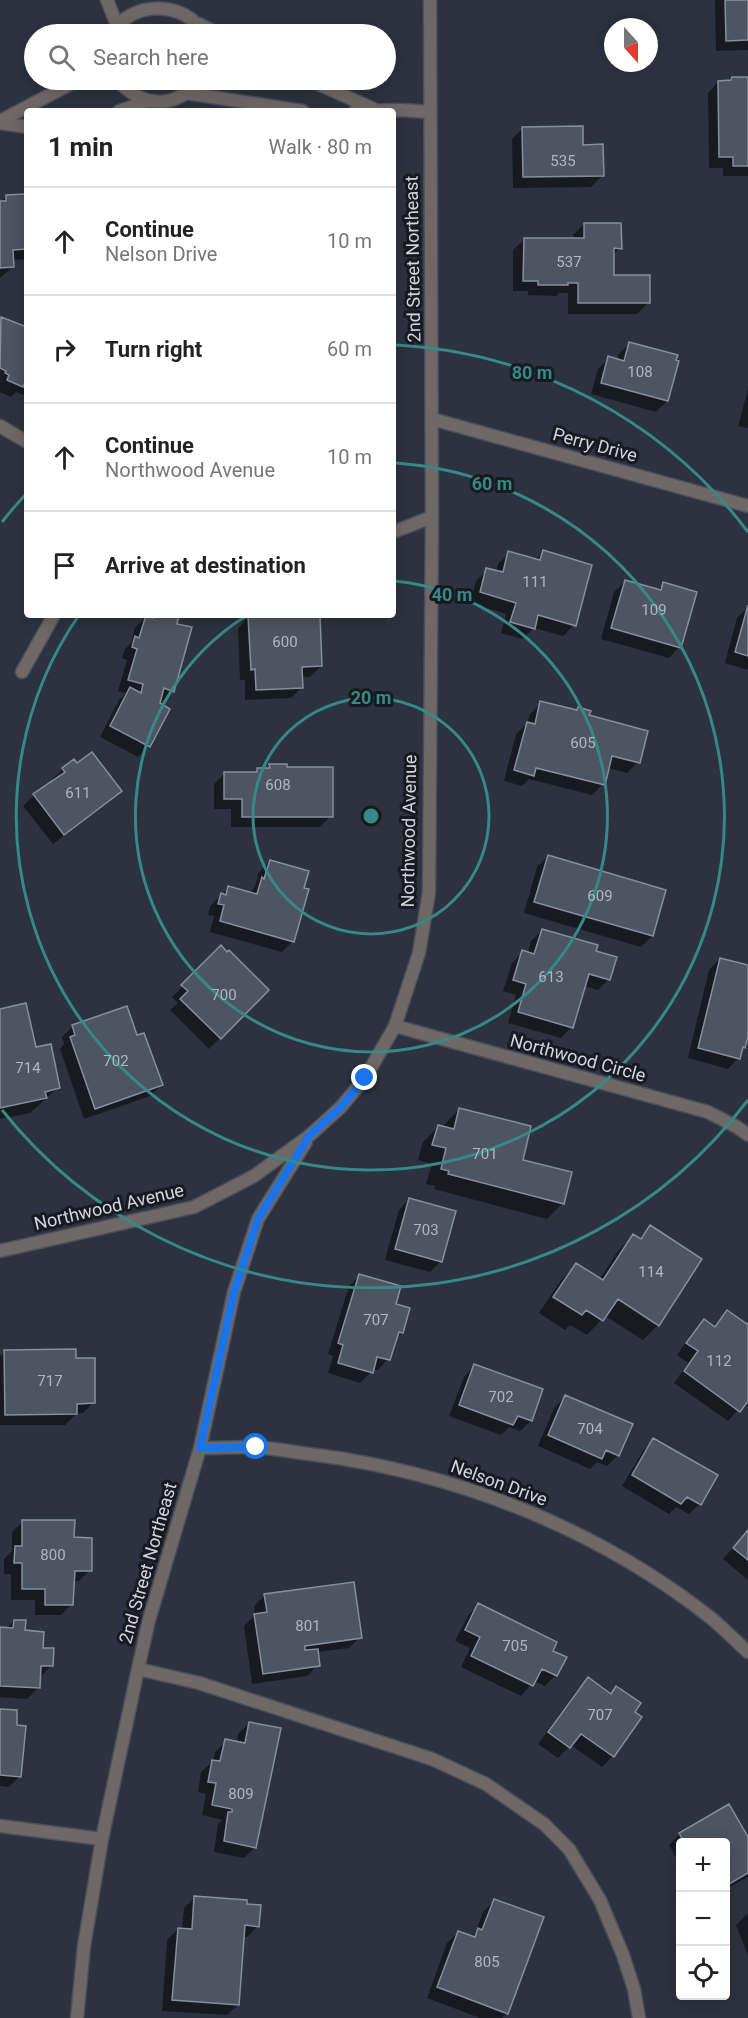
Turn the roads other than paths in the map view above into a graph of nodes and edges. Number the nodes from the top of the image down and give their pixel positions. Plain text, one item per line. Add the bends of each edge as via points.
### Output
1 (106, 0) edge
2 (430, 0) edge
3 (158, 2) edge
4 (113, 24) edge
5 (120, 24) edge
6 (198, 24) edge
7 (59, 90) edge
8 (127, 90) edge
9 (189, 90) edge
10 (331, 90) edge
11 (186, 93) junction
12 (149, 101) junction
13 (26, 108) edge
14 (128, 108) edge
15 (284, 108) edge
16 (371, 108) edge
17 (24, 109) edge
18 (396, 111) edge
19 (429, 112) junction
20 (0, 122) edge
21 (24, 126) edge
22 (432, 419) junction
23 (0, 426) edge
24 (24, 440) edge
25 (748, 506) edge
26 (432, 517) junction
27 (396, 531) edge
28 (52, 618) edge
29 (22, 672) dead end
30 (395, 1026) junction
31 (748, 1135) edge
32 (309, 1136) junction
33 (0, 1251) edge
34 (200, 1448) junction
35 (748, 1652) edge
36 (138, 1669) junction
37 (0, 1826) edge
38 (102, 1839) junction
39 (77, 2018) edge
40 (639, 2018) edge

1 - 4 street
2 - 19 street, 2nd Street Northeast
3 - 5 street via 130,12
3 - 6 street via 186,10
7 - 13 street
8 - 12 street
9 - 11 street
10 - 16 street
11 - 12 street via 168,101
11 - 15 street
12 - 14 street
17 - 20 street
18 - 19 street
19 - 22 street, 2nd Street Northeast
20 - 21 street
22 - 25 street, Perry Drive
22 - 26 street, 2nd Street Northeast
23 - 24 street
26 - 27 street
26 - 30 street, Northwood Avenue via 429,892 419,953
28 - 29 street
30 - 31 street, Northwood Circle via 708,1112
30 - 32 street, Northwood Avenue via 365,1078
32 - 33 street, Northwood Avenue via 254,1176 194,1207
32 - 34 street, 2nd Street Northeast via 258,1219 234,1292
34 - 35 street, Nelson Drive via 256,1447 354,1460 422,1475 489,1496 584,1536 657,1579
34 - 36 street, 2nd Street Northeast
36 - 38 street, 2nd Street Northeast
36 - 40 street via 199,1683 432,1759 486,1784 544,1824 569,1849 600,1900 623,1955
37 - 38 street
38 - 39 street, 2nd Street Northeast via 84,1946

